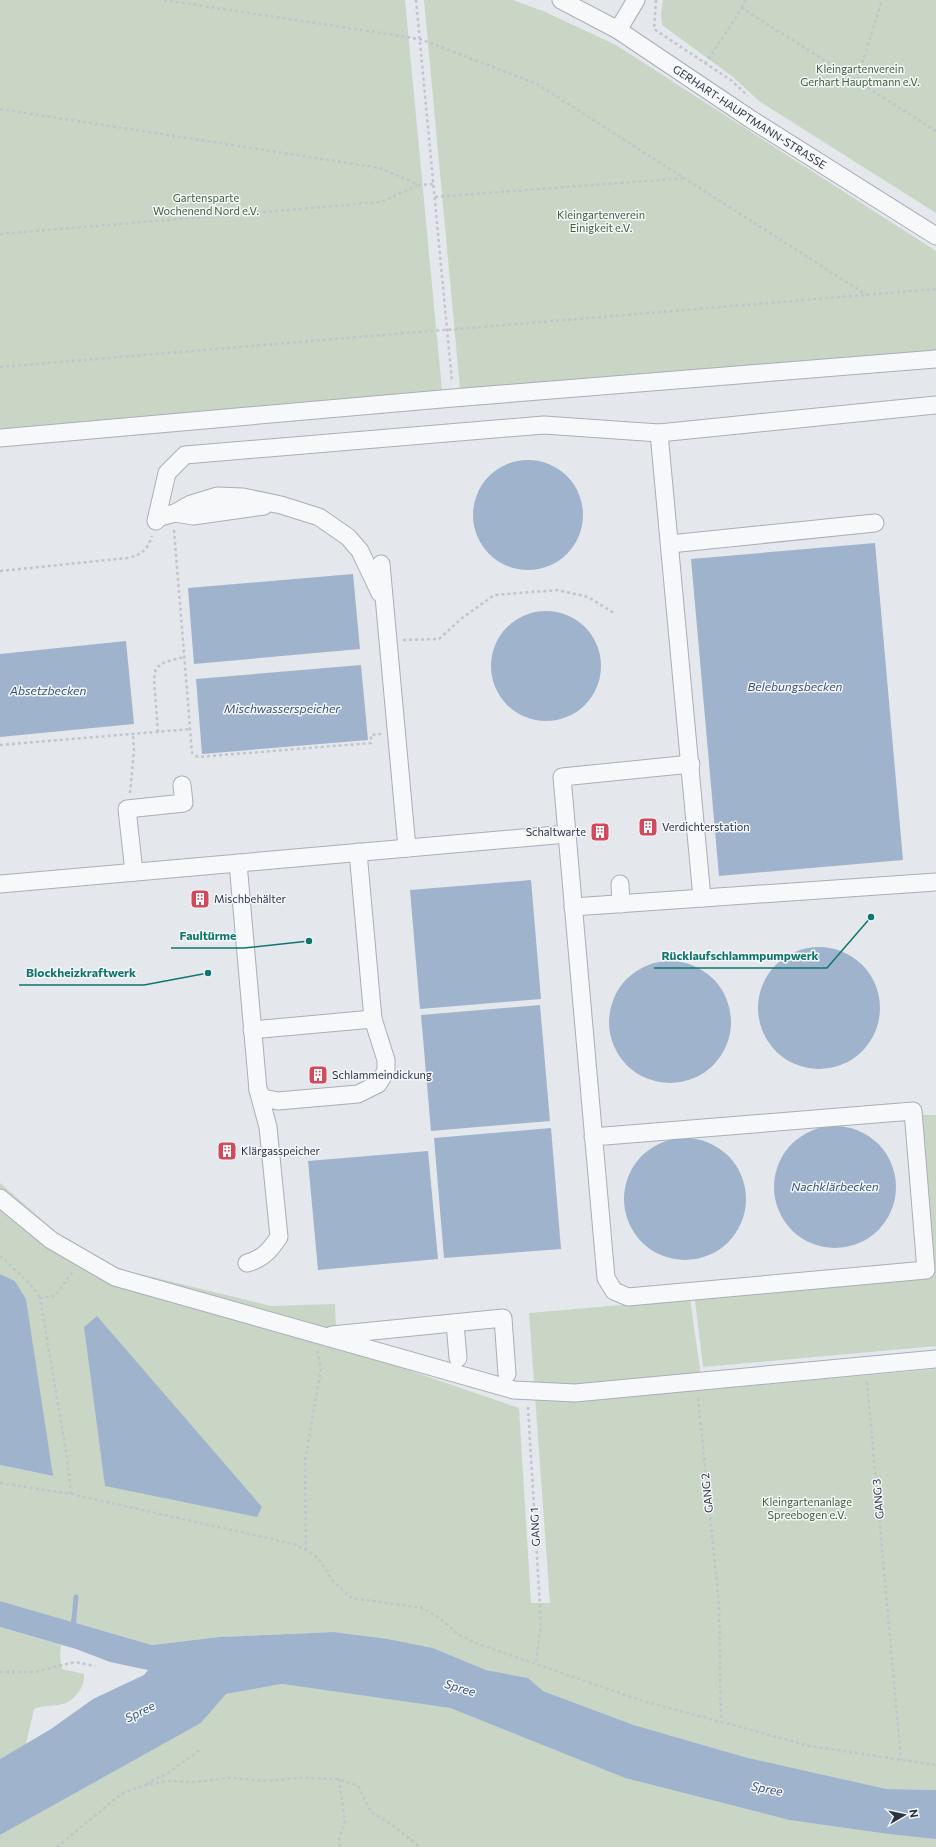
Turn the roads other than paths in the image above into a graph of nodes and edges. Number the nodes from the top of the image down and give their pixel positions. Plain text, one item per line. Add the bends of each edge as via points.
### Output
1 (561, 0) edge
2 (636, 0) edge
3 (618, 30) junction
4 (936, 236) edge
5 (936, 359) edge
6 (936, 405) edge
7 (659, 433) junction
8 (0, 438) edge
9 (875, 524) dead end
10 (670, 544) junction
11 (381, 564) dead end
12 (385, 602) junction
13 (691, 764) junction
14 (182, 785) dead end
15 (567, 834) junction
16 (407, 848) junction
17 (358, 852) junction
18 (238, 863) junction
19 (134, 872) junction
20 (936, 882) edge
21 (0, 884) edge
22 (620, 884) dead end
23 (702, 898) junction
24 (621, 904) junction
25 (573, 907) junction
26 (373, 1019) junction
27 (252, 1030) junction
28 (258, 1090) junction
29 (594, 1137) junction
30 (0, 1198) edge
31 (247, 1263) dead end
32 (455, 1323) junction
33 (318, 1334) junction
34 (458, 1358) dead end
35 (936, 1359) edge
36 (507, 1374) dead end

1 - 3 street, GERHART-HAUPTMANN-STRASSE
2 - 3 street
3 - 4 street, GERHART-HAUPTMANN-STRASSE via 752,120
5 - 8 street
6 - 7 street
7 - 10 street
7 - 12 street via 544,425 185,455 167,473 157,519 217,496 243,497 319,517 348,537 360,551
9 - 10 street
10 - 13 street
11 - 12 street
12 - 16 street
13 - 15 street via 562,777
13 - 23 street
14 - 19 street via 184,803 128,809
15 - 16 street
15 - 25 street
16 - 17 street
17 - 18 street
17 - 26 street
18 - 19 street
18 - 27 street
19 - 21 street
20 - 23 street
22 - 24 street
23 - 24 street
24 - 25 street
25 - 29 street
26 - 27 street
26 - 28 street via 386,1060 386,1071 378,1084 358,1094 278,1101 264,1098
27 - 28 street
28 - 31 street via 268,1127 279,1237 272,1248 258,1260
29 - 29 street via 606,1278 614,1291 628,1297 926,1270 913,1111
30 - 33 street via 51,1240 115,1277
32 - 33 street
32 - 34 street
32 - 36 street via 503,1318
33 - 35 street via 514,1390 575,1393

